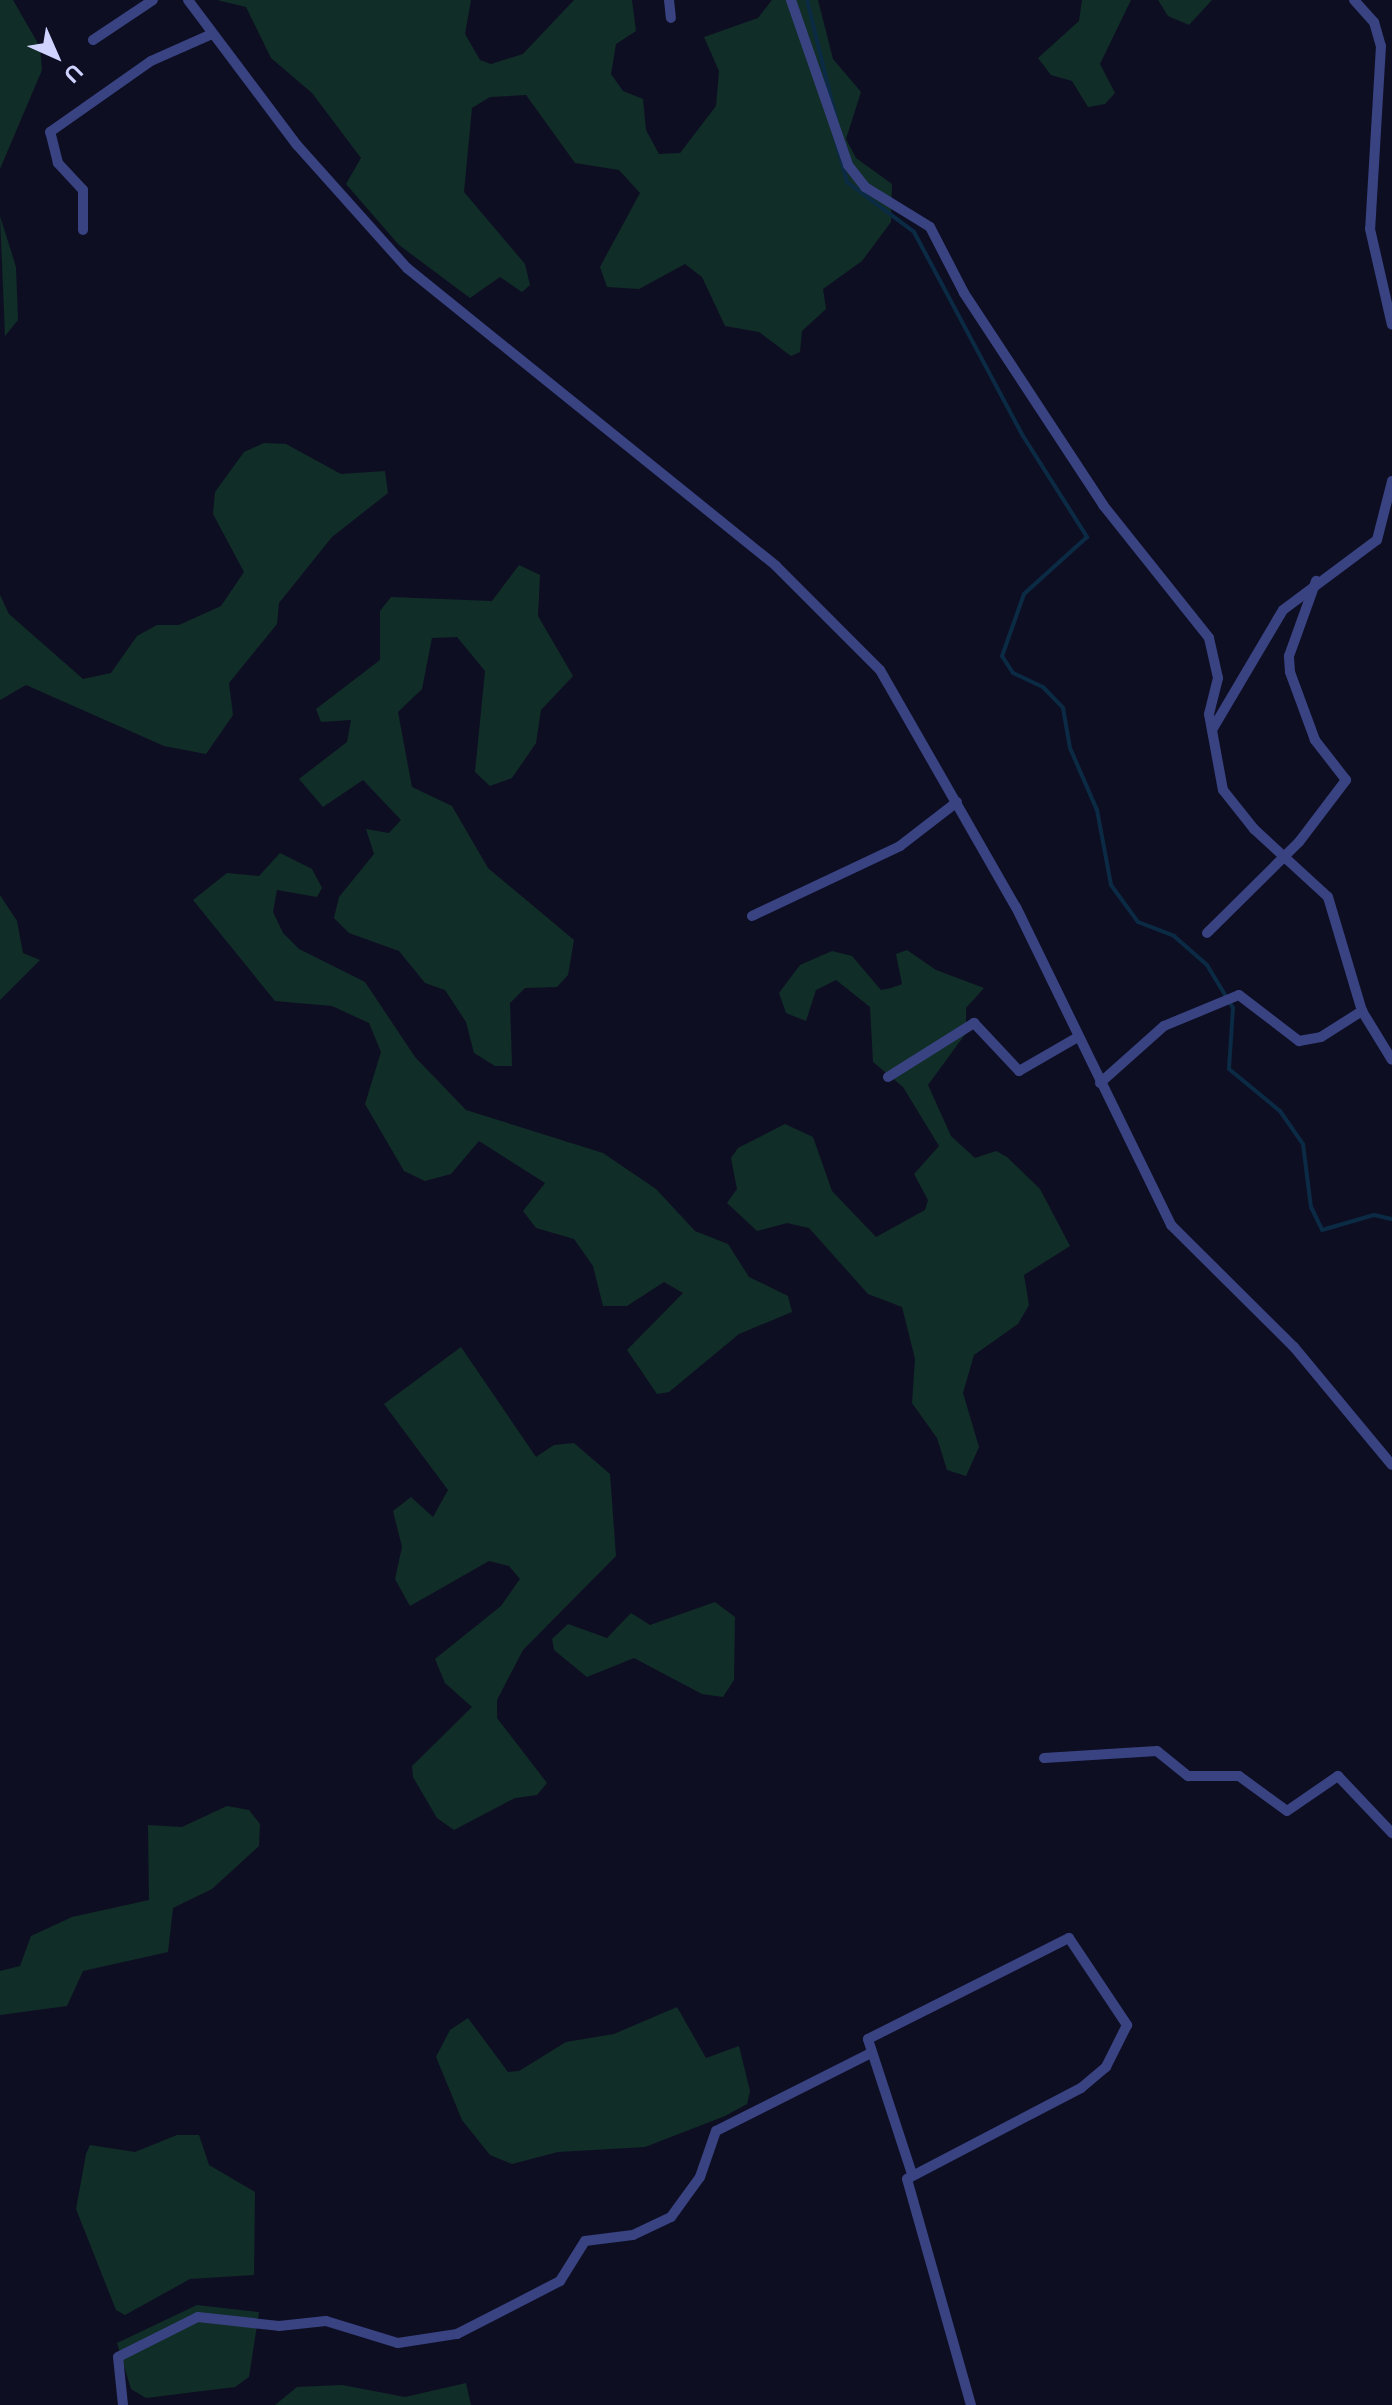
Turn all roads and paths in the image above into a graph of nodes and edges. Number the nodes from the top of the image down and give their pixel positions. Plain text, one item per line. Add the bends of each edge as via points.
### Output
1 (153, 0) edge
2 (188, 0) edge
3 (669, 0) edge
4 (791, 0) edge
5 (1354, 0) edge
6 (671, 18) dead end
7 (212, 34) junction
8 (93, 40) dead end
9 (83, 230) dead end
10 (1392, 325) edge
11 (1392, 481) edge
12 (1316, 581) junction
13 (1212, 730) junction
14 (957, 802) junction
15 (1284, 853) junction
16 (752, 916) dead end
17 (1207, 933) dead end
18 (1362, 1011) junction
19 (1078, 1037) junction
20 (1392, 1060) edge
21 (888, 1077) dead end
22 (1100, 1083) junction
23 (1392, 1465) edge
24 (1044, 1758) dead end
25 (1392, 1833) edge
26 (871, 2053) junction
27 (912, 2174) junction
28 (123, 2405) edge
29 (971, 2405) edge

1 - 8 street
2 - 7 street
3 - 6 street
4 - 13 street via 848,165 865,187 930,227 964,293 1103,505 1209,638 1218,664
5 - 10 street via 1374,22 1381,46 1370,229
7 - 9 street via 138,68 50,132 58,163 83,190
7 - 14 street via 407,268 715,514 864,651
11 - 12 street via 1377,540
12 - 13 street via 1265,632
12 - 15 street via 1290,672 1315,740 1346,780
13 - 15 street via 1223,790
14 - 16 street via 900,846
14 - 19 street
15 - 17 street
15 - 18 street via 1328,897
18 - 20 street
18 - 22 street via 1321,1037 1299,1041 1239,995 1164,1026
19 - 21 street via 1019,1071 974,1023
19 - 22 street
22 - 23 street via 1192,1252 1294,1347
24 - 25 street via 1157,1751 1188,1776 1239,1776 1287,1811 1338,1776
26 - 27 street
26 - 27 street via 868,2039 1069,1938 1127,2025 1106,2067 1081,2088
26 - 28 street via 716,2131 700,2177 671,2217 633,2235 585,2241 547,2290 457,2334 398,2343 326,2321 188,2319 118,2357
27 - 29 street via 907,2183

